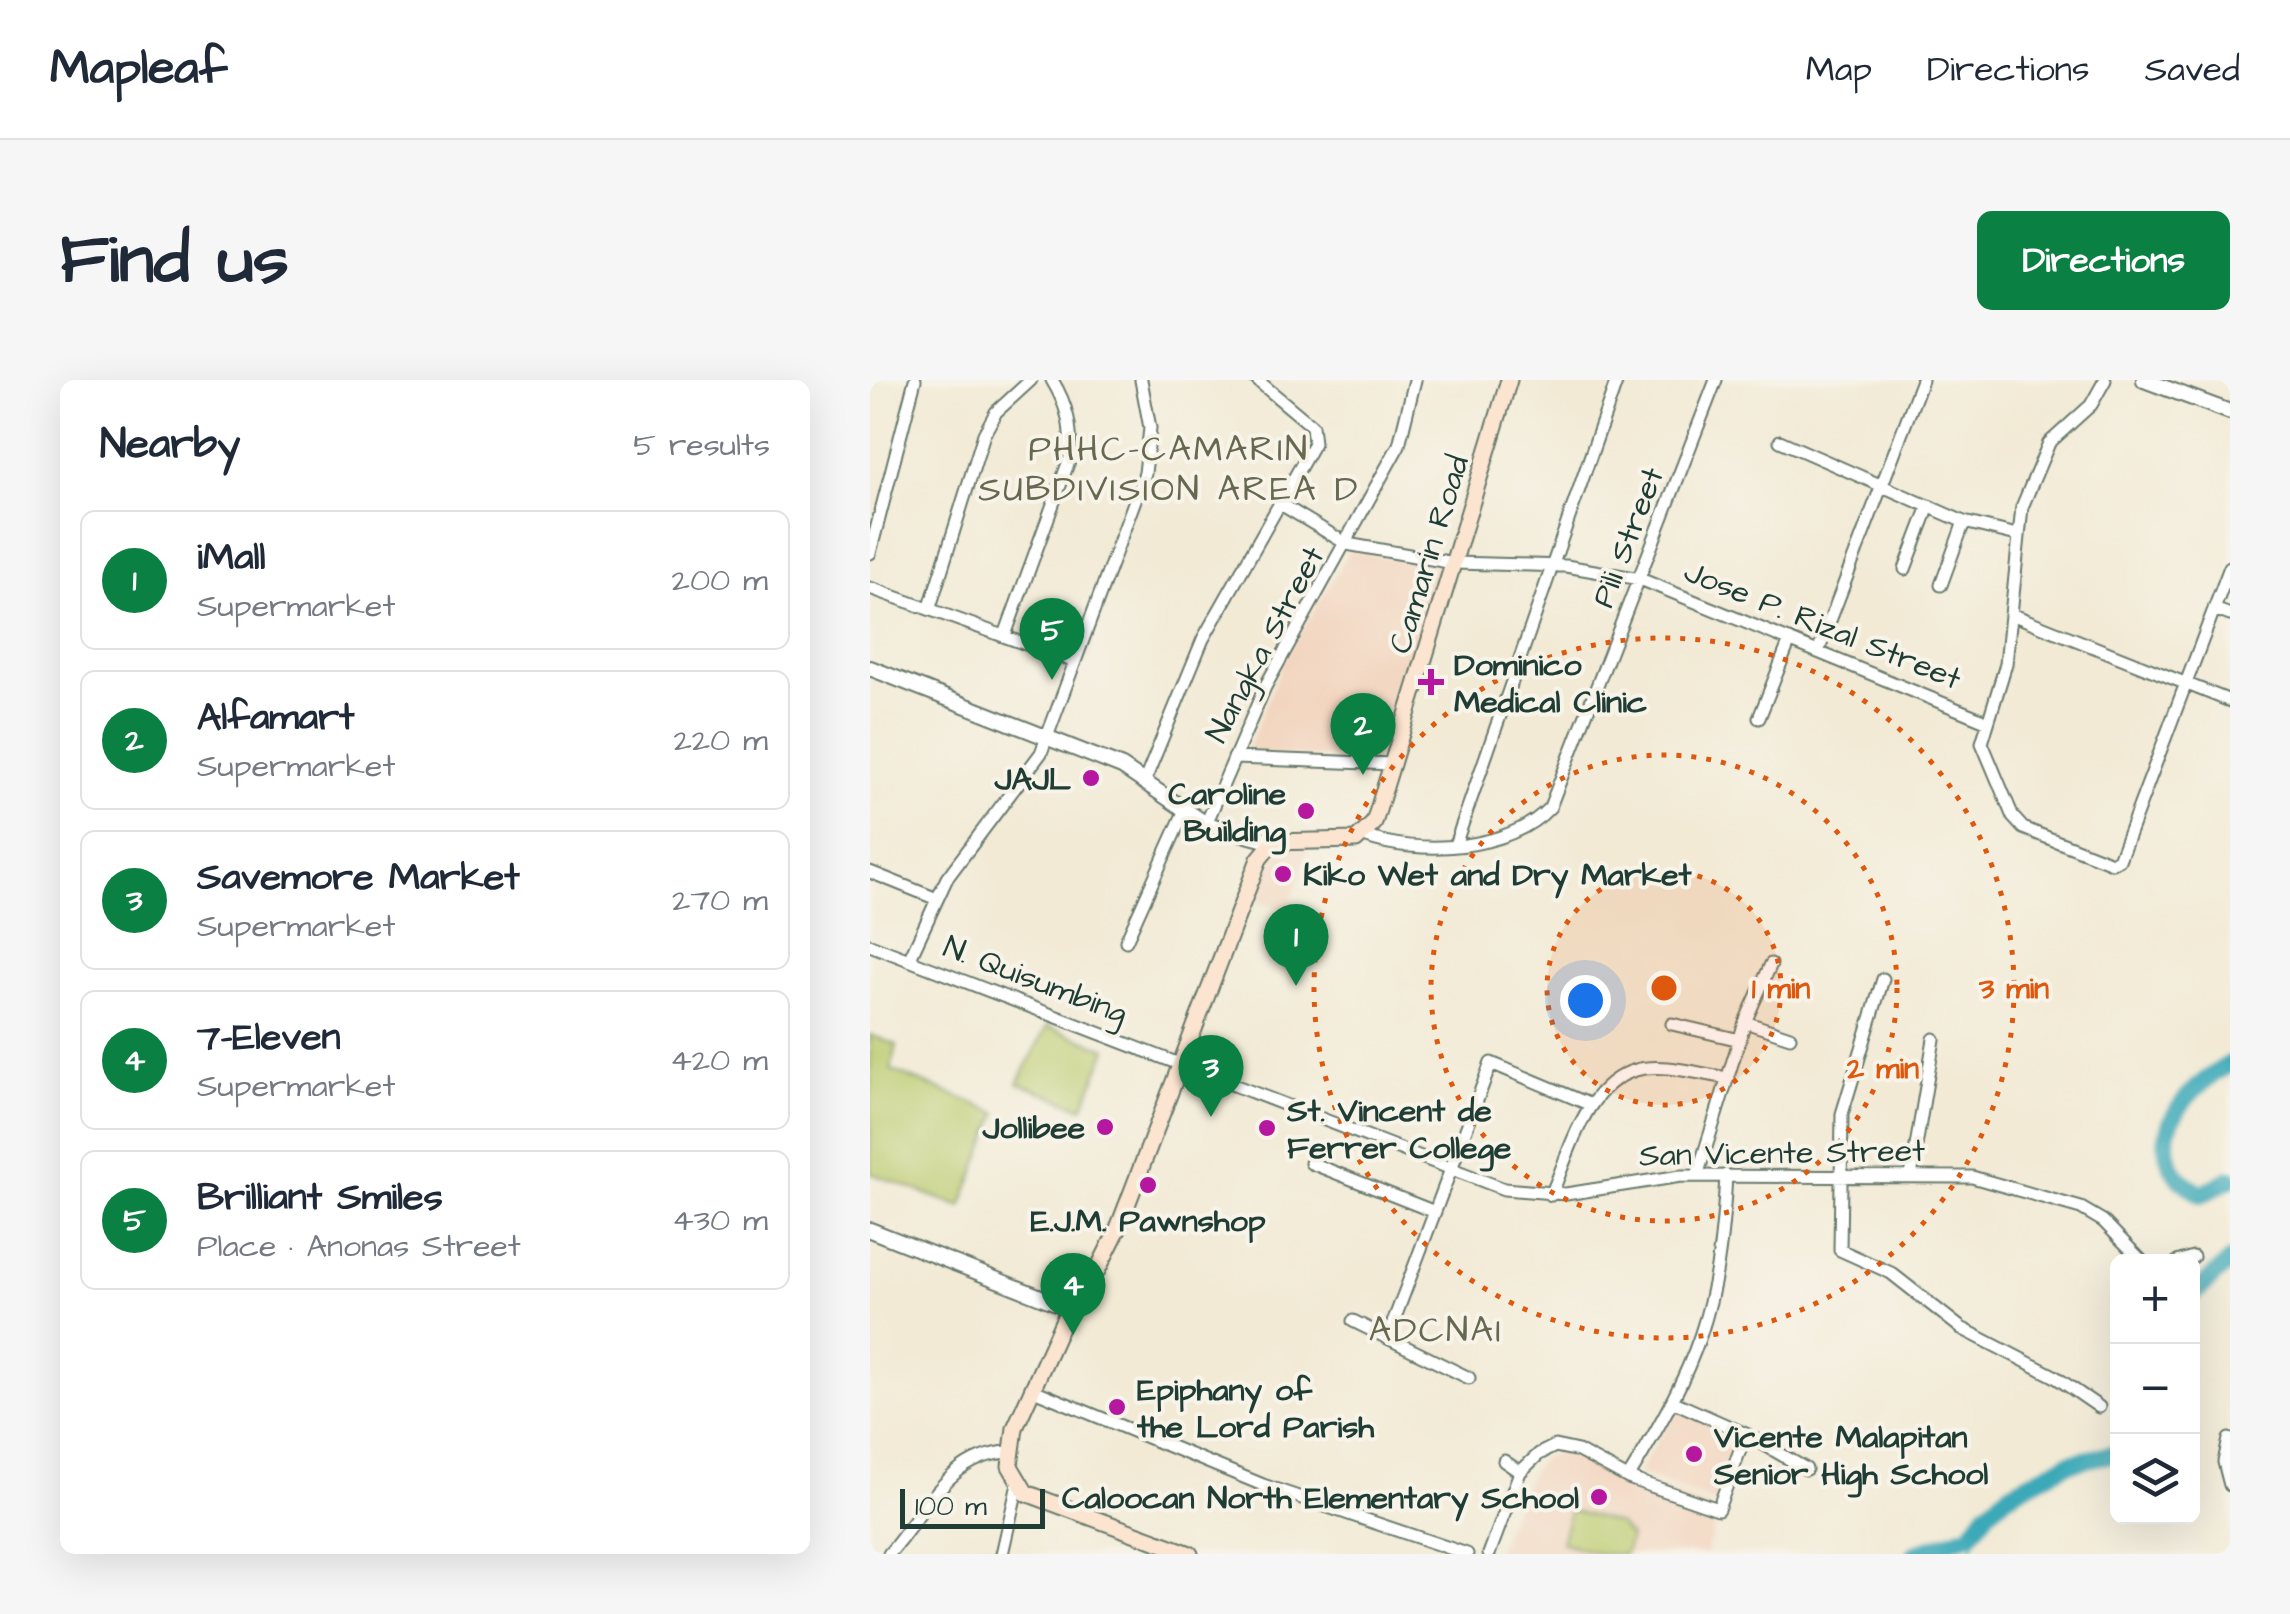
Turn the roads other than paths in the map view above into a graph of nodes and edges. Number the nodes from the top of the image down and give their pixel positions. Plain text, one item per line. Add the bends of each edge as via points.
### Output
1 (916, 380) edge
2 (1031, 380) edge
3 (1052, 380) edge
4 (1142, 380) edge
5 (1258, 380) edge
6 (1416, 380) edge
7 (1508, 380) edge
8 (1617, 380) edge
9 (1716, 380) edge
10 (1922, 380) edge
11 (2105, 380) edge
12 (2144, 380) edge
13 (2230, 412) edge
14 (1780, 441) dead end
15 (1882, 486) junction
16 (1280, 504) junction
17 (1929, 506) junction
18 (1964, 522) junction
19 (2017, 535) junction
20 (1347, 544) junction
21 (870, 552) edge
22 (1454, 563) junction
23 (1549, 565) junction
24 (1905, 569) dead end
25 (2229, 573) edge
26 (1640, 579) junction
27 (1942, 585) dead end
28 (870, 588) edge
29 (930, 608) junction
30 (2214, 609) junction
31 (2011, 614) junction
32 (2230, 615) edge
33 (1004, 635) junction
34 (1790, 640) junction
35 (1818, 652) junction
36 (1073, 660) junction
37 (870, 668) edge
38 (2186, 684) junction
39 (2230, 701) edge
40 (1759, 718) dead end
41 (1986, 720) junction
42 (1046, 738) junction
43 (1234, 758) junction
44 (1394, 764) junction
45 (1145, 780) junction
46 (1184, 812) junction
47 (1206, 824) junction
48 (1364, 836) junction
49 (1273, 842) junction
50 (1455, 845) junction
51 (870, 872) edge
52 (937, 900) junction
53 (1126, 941) dead end
54 (870, 945) edge
55 (909, 960) junction
56 (1771, 964) dead end
57 (1883, 979) dead end
58 (1745, 1022) junction
59 (1672, 1024) dead end
60 (1790, 1038) dead end
61 (1934, 1039) dead end
62 (1740, 1040) junction
63 (1182, 1064) junction
64 (1729, 1078) junction
65 (1591, 1105) junction
66 (1311, 1163) dead end
67 (1450, 1170) junction
68 (1697, 1176) junction
69 (1726, 1176) junction
70 (1911, 1176) junction
71 (1839, 1177) junction
72 (1551, 1194) junction
73 (1435, 1212) junction
74 (870, 1230) edge
75 (2135, 1254) edge
76 (1069, 1308) junction
77 (1352, 1321) dead end
78 (1388, 1336) junction
79 (1469, 1378) dead end
80 (1031, 1389) junction
81 (1674, 1402) junction
82 (2099, 1407) dead end
83 (1746, 1434) junction
84 (2229, 1440) edge
85 (1010, 1452) junction
86 (1504, 1462) dead end
87 (1806, 1469) dead end
88 (1520, 1472) junction
89 (1628, 1478) junction
90 (1018, 1484) junction
91 (2230, 1485) edge
92 (889, 1554) edge
93 (1002, 1554) edge
94 (1190, 1554) edge
95 (1467, 1554) edge
96 (1490, 1554) edge

1 - 21 street
2 - 29 street via 996,412 984,434
3 - 33 street via 1066,402 1070,458
4 - 36 street via 1150,428 1145,473
5 - 16 street via 1316,434
6 - 20 street, Nangka Street via 1405,432
7 - 22 main road, Camarin Road
8 - 23 street
9 - 26 street, Pili Street
10 - 15 street
11 - 19 street via 2091,406 2060,430 2040,458
12 - 13 street
14 - 15 street
15 - 17 street
15 - 35 street
16 - 20 street
16 - 45 street via 1203,640
17 - 18 street
17 - 24 street
18 - 19 street
18 - 27 street
19 - 31 street
20 - 22 street, Jose P. Rizal Street
20 - 43 street, Nangka Street via 1265,687
22 - 23 street, Jose P. Rizal Street
22 - 44 main road, Camarin Road
23 - 26 street, Jose P. Rizal Street
23 - 50 street
25 - 30 street
26 - 34 street, Jose P. Rizal Street
26 - 50 street, Pili Street via 1550,807 1512,836
28 - 29 street
29 - 33 street
30 - 32 street
30 - 38 street
31 - 38 street
31 - 41 street via 2006,664
33 - 36 street
34 - 35 street, Jose P. Rizal Street
34 - 40 street
35 - 41 street, Jose P. Rizal Street
36 - 42 street
37 - 42 street
38 - 39 street
38 - 41 street via 2116,863 2016,823 1984,754
42 - 45 street
42 - 52 street
43 - 44 street
43 - 47 street, Nangka Street
44 - 48 main road, Camarin Road
45 - 46 street
46 - 47 street
46 - 53 street
47 - 49 street
48 - 49 main road
48 - 50 street, Pili Street
49 - 63 main road via 1256,867
51 - 52 street
52 - 55 street
54 - 55 street, N. Quisumbing
55 - 63 street, N. Quisumbing
56 - 58 street
57 - 71 street via 1845,1095
58 - 60 street
58 - 62 street
59 - 62 street
61 - 70 street
62 - 64 street
63 - 67 street, San Vicente Street
63 - 76 main road via 1109,1248
64 - 65 street via 1637,1069
64 - 68 street
65 - 67 street via 1492,1063
65 - 72 street
66 - 73 street
67 - 72 street, San Vicente Street via 1504,1189
67 - 73 street
68 - 69 street, San Vicente Street
68 - 72 street, San Vicente Street
69 - 71 street, San Vicente Street
69 - 81 street via 1717,1284
70 - 71 street, San Vicente Street
70 - 75 street, San Vicente Street via 1989,1180 2081,1208
71 - 82 street via 1838,1242 1845,1254 1892,1274 1962,1328
73 - 78 street
74 - 76 street
76 - 80 main road
77 - 78 street
78 - 79 street
80 - 85 main road
80 - 95 street via 1262,1485
81 - 83 street
81 - 89 street
83 - 87 street
83 - 89 street via 1718,1509
84 - 91 street via 2224,1462
85 - 90 main road
85 - 92 street via 975,1458 948,1477
86 - 88 street
88 - 89 street via 1548,1448 1563,1446
88 - 96 street
90 - 93 street
90 - 94 main road via 1044,1502

